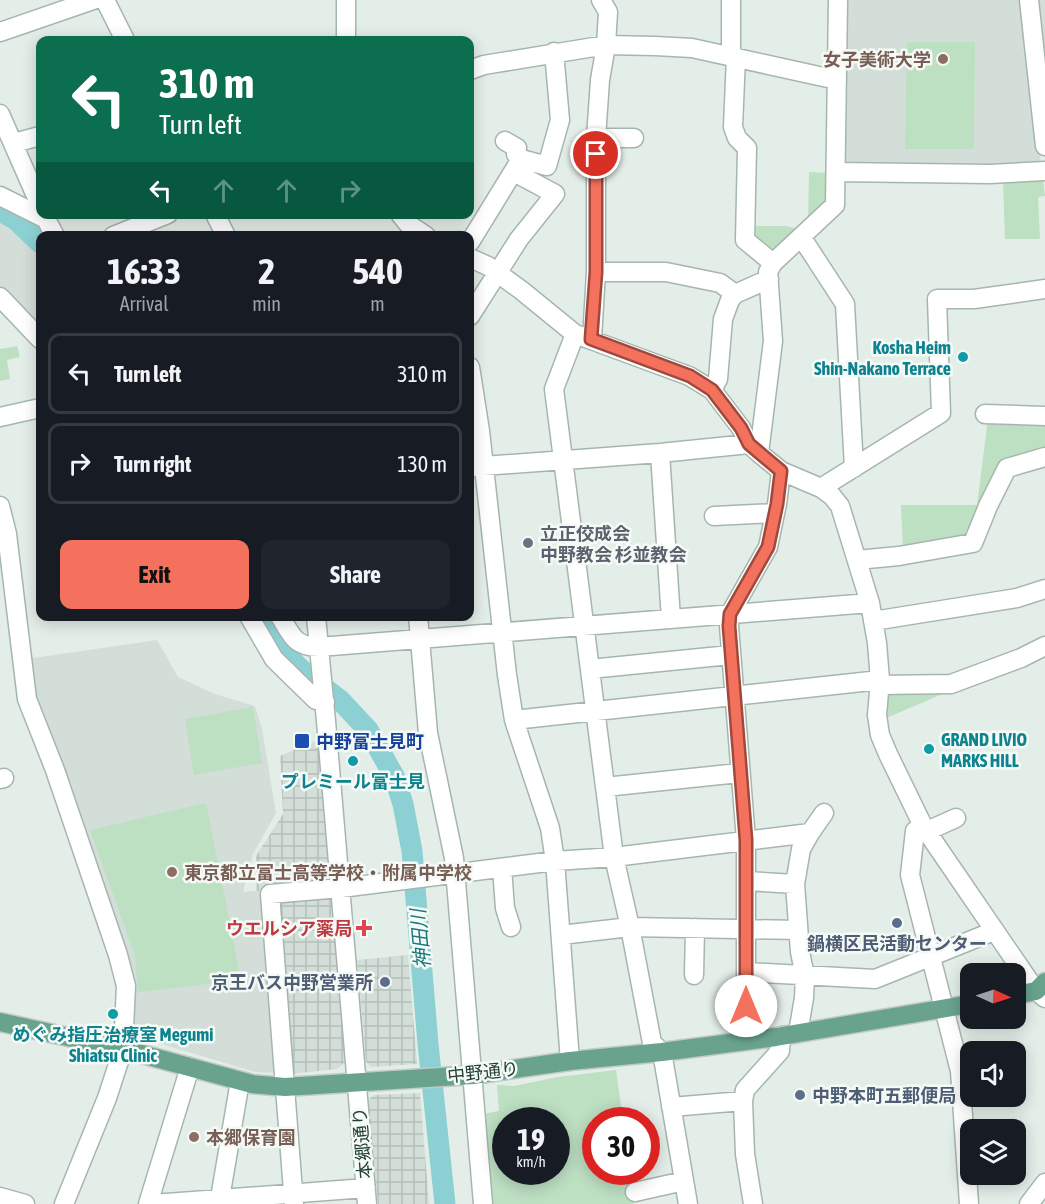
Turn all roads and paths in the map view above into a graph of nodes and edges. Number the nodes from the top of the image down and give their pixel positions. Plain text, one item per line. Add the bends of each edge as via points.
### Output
1 (93, 0) edge
2 (105, 0) edge
3 (346, 0) edge
4 (601, 0) edge
5 (731, 0) edge
6 (838, 0) edge
7 (1029, 0) edge
8 (0, 32) edge
9 (123, 36) edge
10 (343, 36) edge
11 (606, 45) junction
12 (554, 52) junction
13 (734, 57) junction
14 (474, 69) edge
15 (837, 80) junction
16 (0, 114) edge
17 (1044, 123) edge
18 (36, 137) edge
19 (596, 138) junction
20 (634, 138) dead end
21 (505, 141) dead end
22 (14, 143) junction
23 (1045, 146) edge
24 (518, 166) junction
25 (1045, 171) edge
26 (836, 172) junction
27 (36, 194) edge
28 (0, 196) edge
29 (36, 210) edge
30 (156, 219) edge
31 (404, 219) edge
32 (126, 231) edge
33 (418, 231) edge
34 (474, 236) edge
35 (802, 238) junction
36 (474, 260) edge
37 (771, 271) junction
38 (596, 272) junction
39 (498, 274) junction
40 (1045, 289) edge
41 (735, 294) junction
42 (0, 297) edge
43 (474, 310) edge
44 (36, 335) edge
45 (583, 337) junction
46 (712, 390) junction
47 (36, 409) edge
48 (985, 414) dead end
49 (1045, 416) edge
50 (0, 417) edge
51 (474, 424) edge
52 (754, 448) junction
53 (660, 453) junction
54 (1045, 457) edge
55 (561, 460) junction
56 (477, 467) edge
57 (854, 468) junction
58 (781, 471) junction
59 (821, 489) junction
60 (0, 506) edge
61 (775, 513) junction
62 (714, 516) dead end
63 (857, 560) junction
64 (1045, 590) edge
65 (870, 603) junction
66 (730, 614) junction
67 (671, 619) junction
68 (252, 621) edge
69 (283, 621) edge
70 (317, 621) edge
71 (418, 621) edge
72 (873, 621) junction
73 (584, 626) junction
74 (503, 633) junction
75 (420, 639) junction
76 (1045, 646) edge
77 (320, 647) junction
78 (730, 655) junction
79 (590, 669) junction
80 (880, 683) junction
81 (733, 695) junction
82 (325, 701) junction
83 (594, 710) junction
84 (514, 720) junction
85 (739, 772) junction
86 (605, 787) junction
87 (824, 813) dead end
88 (956, 818) dead end
89 (925, 829) junction
90 (810, 833) junction
91 (746, 840) junction
92 (614, 857) junction
93 (555, 861) junction
94 (501, 868) junction
95 (455, 874) junction
96 (747, 881) junction
97 (795, 884) junction
98 (341, 888) junction
99 (511, 927) dead end
100 (630, 927) junction
101 (695, 928) junction
102 (747, 930) junction
103 (798, 930) junction
104 (994, 931) junction
105 (561, 936) junction
106 (930, 957) junction
107 (746, 972) junction
108 (694, 975) dead end
109 (805, 976) junction
110 (1042, 990) edge
111 (1026, 993) edge
112 (960, 1006) edge
113 (945, 1009) junction
114 (0, 1022) edge
115 (789, 1035) junction
116 (744, 1040) junction
117 (123, 1048) junction
118 (662, 1052) junction
119 (570, 1061) junction
120 (190, 1067) junction
121 (472, 1075) junction
122 (240, 1081) junction
123 (357, 1083) junction
124 (285, 1088) junction
125 (743, 1101) junction
126 (671, 1107) junction
127 (684, 1181) junction
128 (1045, 1183) edge
129 (635, 1192) dead end
130 (367, 1196) edge
131 (0, 1197) edge
132 (294, 1199) edge
133 (219, 1202) edge
134 (25, 1204) edge
135 (64, 1204) edge
136 (148, 1204) edge
137 (153, 1204) edge
138 (483, 1204) edge
139 (688, 1204) edge
140 (753, 1204) edge
141 (969, 1204) edge
142 (1029, 1204) edge

1 - 8 street
2 - 9 street
3 - 10 street
4 - 11 street via 608,12
5 - 13 street
6 - 15 street
7 - 17 street
11 - 12 street
11 - 13 street via 692,48
11 - 19 street
12 - 14 street
12 - 24 street via 560,120 547,166
13 - 15 street
13 - 37 street via 733,127 747,148 746,240
15 - 26 street
16 - 22 street
17 - 23 street
18 - 22 street
19 - 20 street
19 - 38 street
21 - 24 street via 517,148
22 - 27 street
24 - 34 street
24 - 39 street via 555,194 519,239
25 - 26 street
26 - 35 street via 835,205
28 - 29 street
30 - 32 street
31 - 33 street
35 - 37 street
35 - 57 street via 845,304
36 - 39 street
37 - 41 street
37 - 52 street via 773,341
38 - 41 street via 666,272 720,283
38 - 45 street
39 - 43 street
39 - 45 street
40 - 57 street via 974,299 937,299 941,413
41 - 46 street via 723,319 718,379
42 - 44 street
45 - 46 street via 690,376
45 - 55 street via 554,389
46 - 52 street
47 - 50 street
48 - 49 street
51 - 56 street
52 - 53 street
52 - 58 street
53 - 55 street
53 - 67 street
54 - 63 street via 1007,468 973,543
55 - 56 street
55 - 73 street
56 - 74 street
57 - 59 street
58 - 59 street
58 - 61 street
59 - 63 street via 840,506
60 - 117 street via 7,534 27,699 55,770 126,986
61 - 62 street
61 - 66 street via 768,547
63 - 65 street
64 - 72 street
65 - 66 street
65 - 72 street
66 - 67 street
66 - 78 street
67 - 73 street
68 - 82 street via 274,659 316,700
69 - 77 street via 301,645
70 - 77 street, 本郷通り
71 - 75 street
72 - 80 street
73 - 74 street
73 - 79 street
74 - 75 street
74 - 84 street
75 - 77 street
75 - 95 street via 428,734
76 - 80 street via 951,684
77 - 82 street, 本郷通り
78 - 79 street
78 - 81 street
79 - 83 street
80 - 81 street
80 - 89 street via 880,735
81 - 83 street
81 - 85 street
82 - 98 street, 本郷通り
83 - 84 street
83 - 86 street
84 - 93 street via 550,828
85 - 86 street
85 - 91 street
86 - 92 street
87 - 90 street
88 - 89 street
89 - 104 street
89 - 106 street via 915,831 910,874
90 - 91 street
90 - 97 street via 798,859
91 - 92 street
91 - 96 street
92 - 93 street
92 - 100 street
93 - 94 street
93 - 105 street
94 - 95 street
94 - 99 street
95 - 98 street
95 - 121 street
96 - 97 street
96 - 102 street
97 - 103 street
98 - 123 street, 本郷通り
98 - 124 street via 270,894
100 - 101 street
100 - 105 street
100 - 118 street via 652,1043
101 - 102 street
101 - 108 street
102 - 103 street
102 - 107 street
103 - 109 street
104 - 106 street
104 - 110 street
105 - 119 street
106 - 109 street via 875,979
106 - 113 street
107 - 109 street
107 - 116 street
109 - 115 street via 804,998
110 - 111 main road
112 - 113 main road, 中野通り
113 - 115 main road, 中野通り
113 - 141 street via 960,1071
114 - 117 main road, 中野通り
115 - 116 main road, 中野通り
115 - 125 street via 745,1090
116 - 118 main road, 中野通り
117 - 120 main road, 中野通り
117 - 135 street
118 - 119 main road, 中野通り
118 - 126 street
119 - 121 main road, 中野通り
120 - 122 main road, 中野通り
120 - 136 street
121 - 123 main road, 中野通り
121 - 138 street
122 - 124 main road, 中野通り
122 - 133 street
123 - 124 main road, 中野通り
123 - 130 street, 本郷通り
124 - 132 street
125 - 126 street
125 - 140 street via 745,1154
126 - 127 street
127 - 129 street
127 - 139 street
128 - 142 street
130 - 132 street
131 - 134 street
132 - 133 street
133 - 137 street

